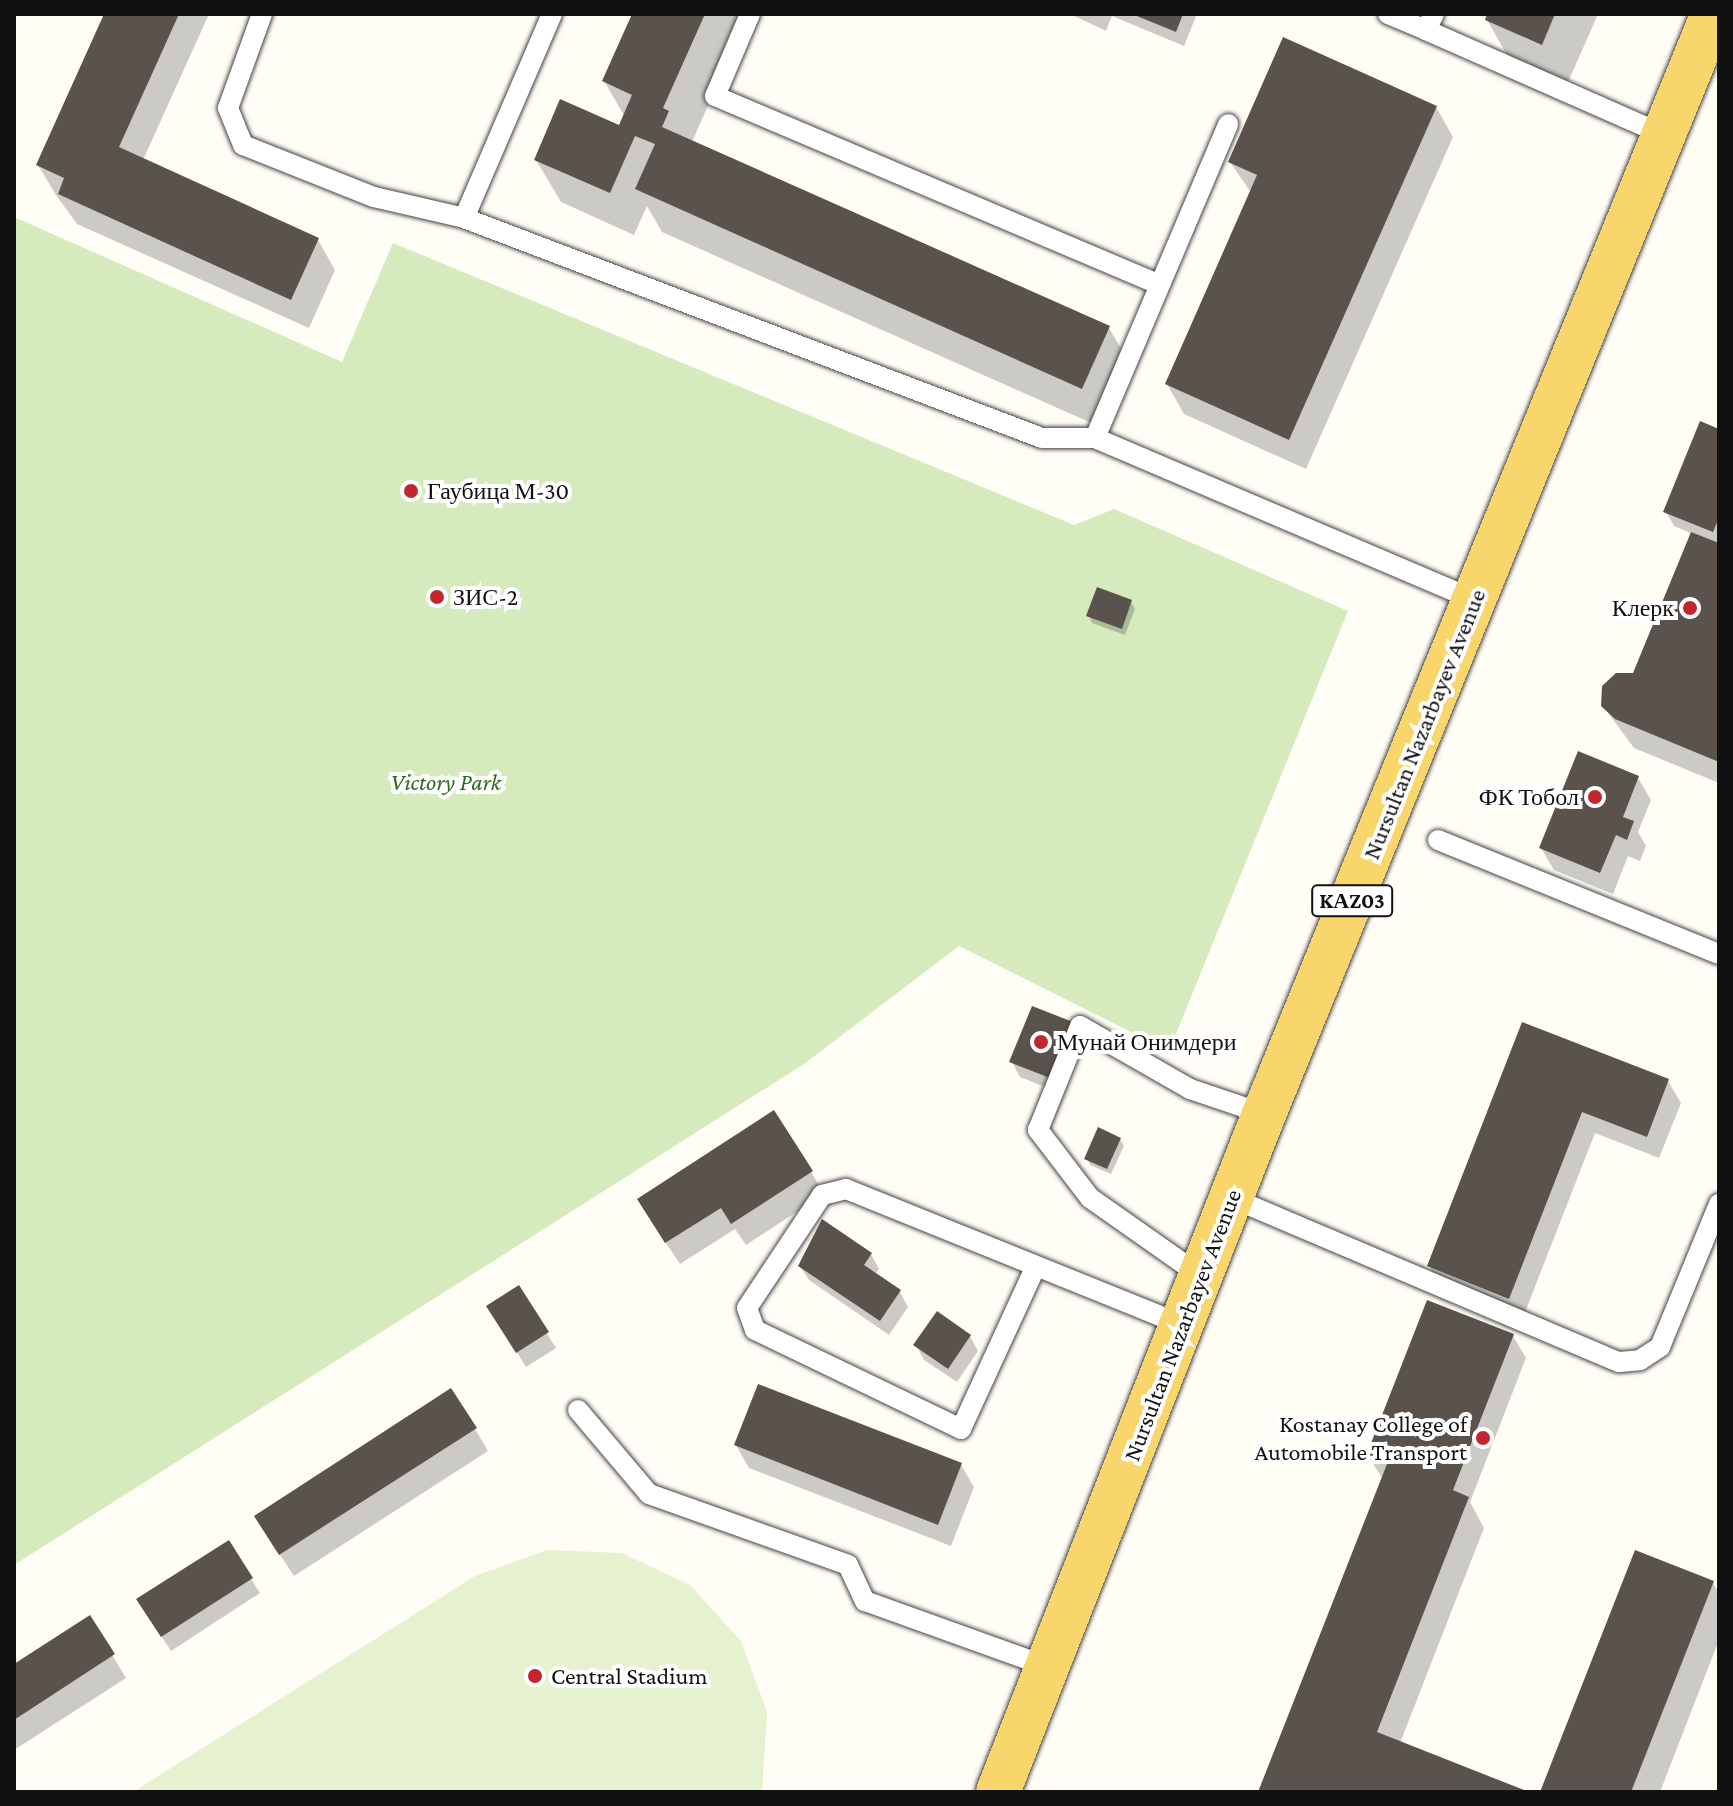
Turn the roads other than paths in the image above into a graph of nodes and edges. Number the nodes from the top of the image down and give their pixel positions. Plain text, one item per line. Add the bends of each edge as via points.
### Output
1 (262, 14) edge
2 (552, 14) edge
3 (750, 14) edge
4 (1388, 14) edge
5 (1713, 14) edge
6 (1430, 22) edge
7 (1228, 124) dead end
8 (1664, 135) junction
9 (464, 218) junction
10 (1160, 285) junction
11 (1095, 438) junction
12 (1475, 600) junction
13 (1438, 840) dead end
14 (1719, 954) edge
15 (1264, 1114) junction
16 (1232, 1198) junction
17 (1719, 1204) edge
18 (1035, 1268) junction
19 (1201, 1276) junction
20 (1182, 1325) junction
21 (578, 1410) dead end
22 (1048, 1667) junction
23 (998, 1792) edge

1 - 9 lane via 228,108 243,145 374,197
2 - 9 lane
3 - 10 lane via 715,96
4 - 6 lane
5 - 8 main road, Nursultan Nazarbayev Avenue / KАZ03
6 - 8 lane
7 - 10 lane
8 - 12 main road, Nursultan Nazarbayev Avenue / KАZ03
9 - 11 lane via 1042,438
10 - 11 lane
11 - 12 lane
12 - 15 main road, Nursultan Nazarbayev Avenue / KАZ03
13 - 14 lane
15 - 16 main road, Nursultan Nazarbayev Avenue / KАZ03
15 - 19 lane via 1190,1089 1080,1026 1038,1130 1090,1198
16 - 17 lane via 1619,1362 1640,1360 1660,1347
16 - 19 main road, Nursultan Nazarbayev Avenue / KАZ03
18 - 18 lane via 846,1189 822,1195 747,1308 755,1330 961,1429
18 - 20 lane
19 - 20 main road, Nursultan Nazarbayev Avenue / KАZ03
20 - 22 main road, Nursultan Nazarbayev Avenue / KАZ03
21 - 22 lane via 649,1494 848,1565 865,1601
22 - 23 main road, Nursultan Nazarbayev Avenue / KАZ03

